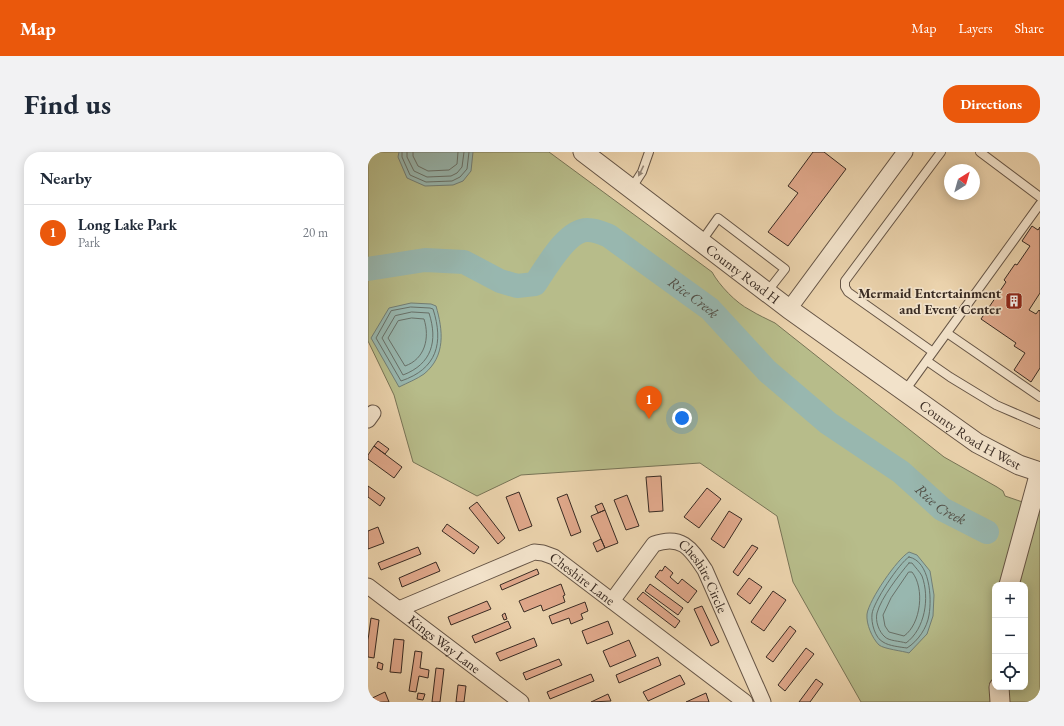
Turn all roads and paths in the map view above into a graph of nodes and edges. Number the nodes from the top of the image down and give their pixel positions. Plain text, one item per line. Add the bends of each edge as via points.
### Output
1 (583, 152) edge
2 (649, 152) edge
3 (905, 152) edge
4 (940, 152) edge
5 (980, 152) edge
6 (631, 189) junction
7 (1040, 197) edge
8 (1040, 204) edge
9 (701, 242) junction
10 (767, 292) junction
11 (789, 309) junction
12 (947, 332) junction
13 (933, 352) junction
14 (927, 361) junction
15 (904, 392) junction
16 (1040, 397) edge
17 (1040, 424) edge
18 (1040, 472) edge
19 (1010, 582) edge
20 (368, 586) edge
21 (612, 601) junction
22 (399, 609) junction
23 (999, 690) edge
24 (521, 702) edge
25 (745, 702) edge
26 (763, 702) edge
27 (1000, 702) edge

1 - 6 street, County Road H
2 -> 6 lane via 642,172
3 - 11 street
4 - 13 lane via 845,281 844,287
5 - 7 lane
6 - 9 street, County Road H
8 - 12 lane
9 - 10 street, County Road H
9 - 10 lane via 718,218 755,246 785,269
10 - 11 street, County Road H
11 - 15 street, County Road H
12 - 13 lane
12 - 16 lane
13 - 14 lane
14 - 15 lane
14 - 17 lane via 996,405
15 - 18 street, County Road H West via 977,443 1019,465
18 - 19 street
20 - 22 street, Kings Way Lane
21 - 22 street, Cheshire Lane via 554,558 534,552
21 - 25 street, Cheshire Lane
21 - 26 street, Cheshire Circle via 654,544 678,541 692,551 705,570
22 - 24 street, Kings Way Lane
23 - 27 street

